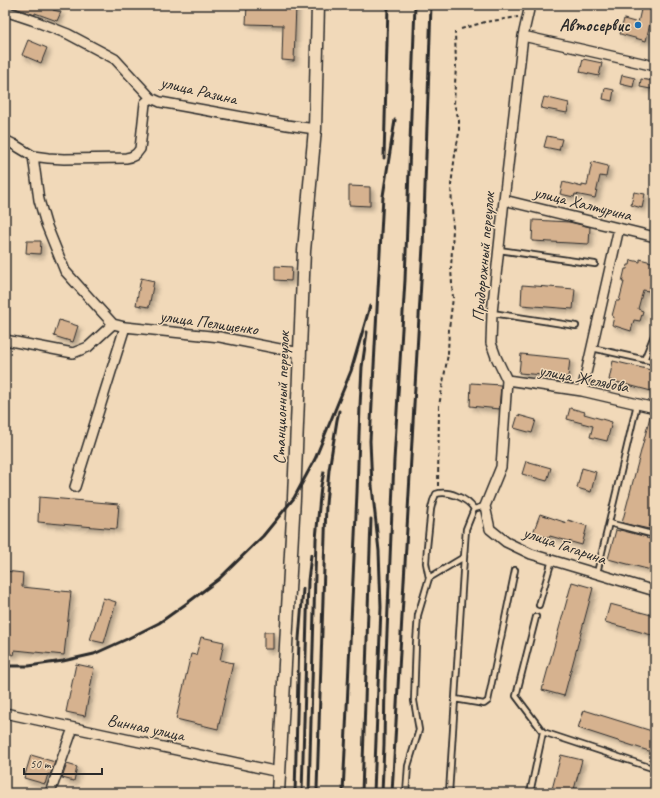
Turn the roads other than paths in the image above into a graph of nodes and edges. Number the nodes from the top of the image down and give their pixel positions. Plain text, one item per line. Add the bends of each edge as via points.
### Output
1 (318, 5) edge
2 (530, 5) edge
3 (5, 11) edge
4 (523, 36) junction
5 (655, 66) edge
6 (151, 98) junction
7 (315, 128) junction
8 (5, 140) edge
9 (33, 156) junction
10 (504, 200) junction
11 (618, 228) junction
12 (655, 237) edge
13 (499, 250) junction
14 (595, 264) dead end
15 (492, 314) junction
16 (114, 324) junction
17 (576, 326) dead end
18 (125, 327) junction
19 (655, 333) edge
20 (5, 340) edge
21 (592, 348) junction
22 (300, 353) junction
23 (644, 360) junction
24 (655, 362) edge
25 (507, 380) junction
26 (582, 391) junction
27 (637, 404) junction
28 (655, 408) edge
29 (75, 487) dead end
30 (485, 506) junction
31 (474, 509) junction
32 (609, 523) junction
33 (655, 535) edge
34 (464, 557) junction
35 (552, 560) junction
36 (515, 570) dead end
37 (597, 574) junction
38 (429, 578) junction
39 (655, 591) edge
40 (538, 605) dead end
41 (536, 617) dead end
42 (455, 699) junction
43 (5, 713) edge
44 (73, 728) junction
45 (543, 732) junction
46 (655, 769) edge
47 (279, 772) junction
48 (50, 793) edge
49 (278, 793) edge
50 (406, 793) edge
51 (449, 793) edge
52 (530, 793) edge

1 - 7 main road, Станционный переулок
2 - 4 street, Придорожный переулок
3 - 6 street, улица Разина via 68,34 115,59
4 - 5 street
4 - 10 street, Придорожный переулок
6 - 7 street, улица Разина via 160,102
6 - 9 street via 145,103 140,149 133,156 64,159
7 - 22 main road, Станционный переулок via 304,251
8 - 9 street
9 - 16 street via 39,200 65,271
10 - 11 street, улица Халтурина
10 - 13 street, Придорожный переулок
11 - 12 street, улица Халтурина
11 - 21 street
13 - 14 lane
13 - 15 street, Придорожный переулок
15 - 17 lane
15 - 25 street, Придорожный переулок via 492,343
16 - 18 street, улица Пелищенко
16 - 20 street via 88,347 74,353
18 - 22 street, улица Пелищенко via 220,337
18 - 29 street
19 - 23 lane
21 - 23 lane
21 - 26 street
22 - 47 main road, Станционный переулок
23 - 24 lane
25 - 26 street, улица Желябова
25 - 30 street, Придорожный переулок via 501,467
26 - 27 street, улица Желябова
27 - 28 street, улица Желябова
27 - 32 lane
30 - 31 lane
30 - 35 street, улица Гагарина via 490,529 506,542 531,554
31 - 34 lane via 466,529
31 - 38 lane via 465,500 450,494 436,494 427,547 426,563
32 - 33 lane
32 - 37 lane
34 - 38 lane
34 - 42 lane
35 - 37 street, улица Гагарина
35 - 40 lane
36 - 42 lane via 488,701 484,704
37 - 39 street, улица Гагарина
38 - 50 lane via 418,615 414,701 418,730 408,766
41 - 45 lane via 516,696
42 - 51 lane
43 - 44 street, Винная улица
44 - 47 street, Винная улица
44 - 48 street
45 - 46 lane
45 - 52 lane
47 - 49 main road, Станционный переулок

